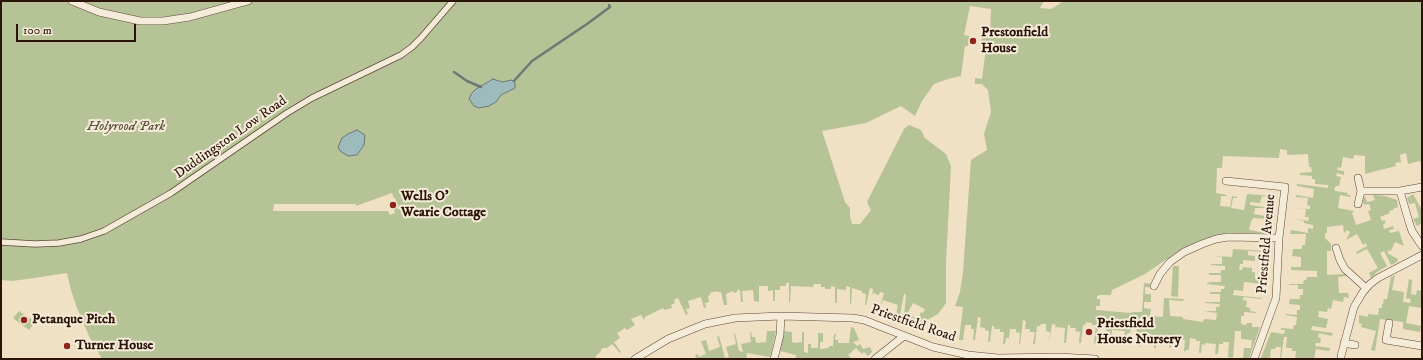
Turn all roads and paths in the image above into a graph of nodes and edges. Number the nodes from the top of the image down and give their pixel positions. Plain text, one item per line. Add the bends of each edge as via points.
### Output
1 (72, 1) edge
2 (248, 1) edge
3 (453, 1) edge
4 (1358, 178) dead end
5 (1226, 181) dead end
6 (1422, 187) edge
7 (1361, 191) junction
8 (1400, 191) junction
9 (1358, 204) dead end
10 (1279, 238) junction
11 (1, 242) edge
12 (1422, 246) edge
13 (1336, 248) dead end
14 (1422, 255) edge
15 (1154, 286) dead end
16 (1366, 288) junction
17 (781, 316) junction
18 (1389, 323) dead end
19 (904, 336) junction
20 (1344, 343) junction
21 (1355, 345) dead end
22 (1422, 346) edge
23 (1341, 356) dead end
24 (968, 357) edge
25 (635, 359) edge
26 (774, 359) edge
27 (875, 359) edge
28 (1095, 359) edge
29 (1254, 359) edge

1 - 2 street via 110,15 150,21 190,17
3 - 11 street, Duddingston Low Road via 424,36 401,55 312,98 172,193 104,231 59,243
4 - 7 street
5 - 10 street, Priestfield Avenue via 1285,187
6 - 8 street
7 - 8 street
7 - 9 street
8 - 12 street via 1412,231
10 - 15 street via 1223,238 1202,244 1170,262
10 - 29 street, Priestfield Avenue via 1276,298
13 - 16 street via 1345,269
14 - 16 street via 1378,278
16 - 20 street via 1354,307
17 - 19 street, Priestfield Road via 853,318
17 - 25 street, Priestfield Road via 735,318 704,324 668,339
17 - 26 street via 780,335
18 - 22 street via 1386,340
19 - 24 street, Priestfield Road
19 - 27 street
20 - 21 street
20 - 23 street
24 - 28 street, Priestfield Road

